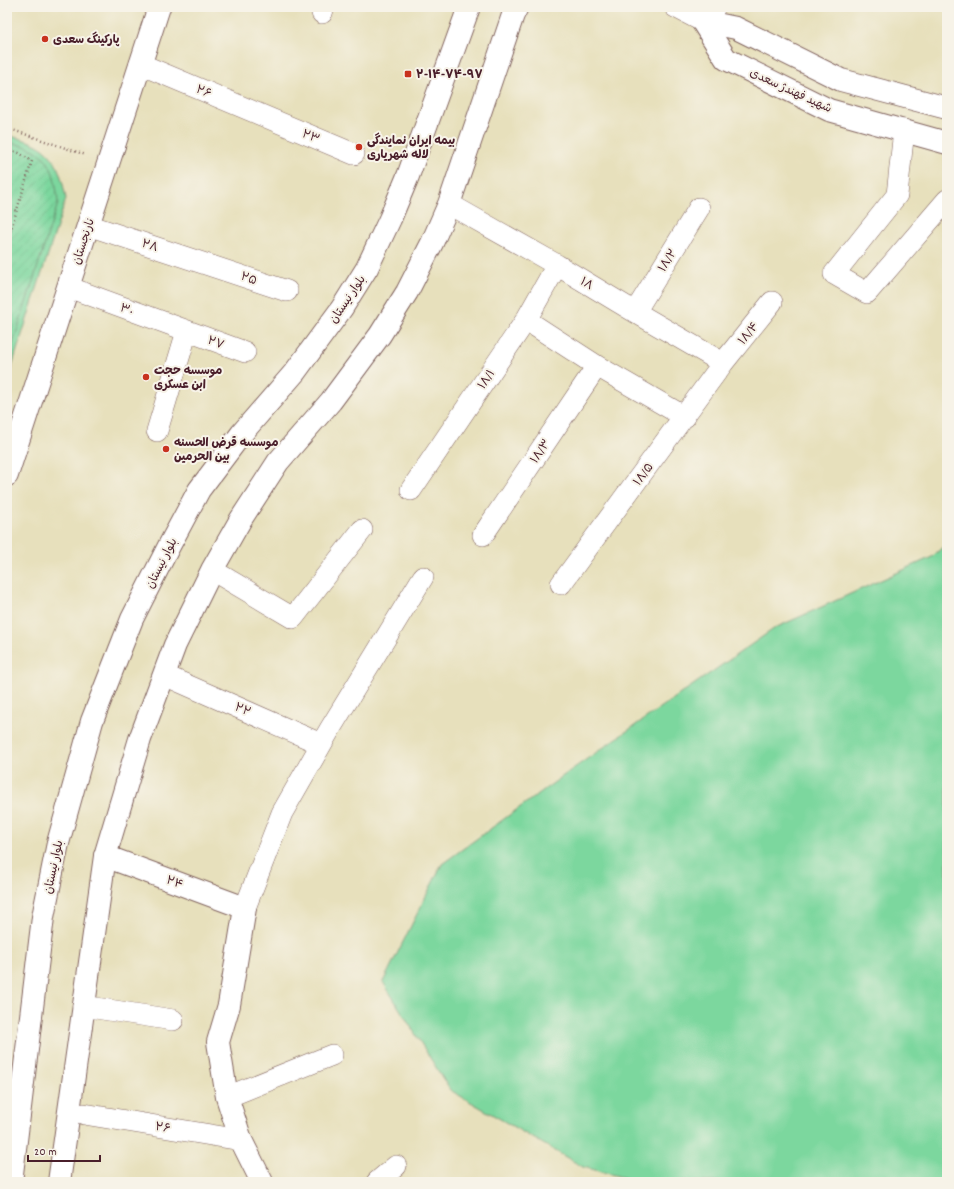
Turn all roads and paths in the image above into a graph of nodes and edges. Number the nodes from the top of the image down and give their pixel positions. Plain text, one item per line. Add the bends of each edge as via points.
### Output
1 (159, 7) edge
2 (469, 7) edge
3 (517, 7) edge
4 (675, 7) edge
5 (708, 14) edge
6 (140, 64) junction
7 (947, 108) edge
8 (269, 118) joint
9 (7, 128) edge
10 (904, 130) junction
11 (947, 143) edge
12 (7, 149) edge
13 (354, 154) dead end
14 (108, 163) junction
15 (947, 200) edge
16 (449, 204) junction
17 (7, 207) edge
18 (699, 208) dead end
19 (17, 210) junction
20 (88, 224) junction
21 (7, 242) edge
22 (557, 264) junction
23 (212, 265) joint
24 (68, 287) junction
25 (287, 290) dead end
26 (772, 302) dead end
27 (635, 312) junction
28 (526, 320) junction
29 (187, 331) junction
30 (245, 352) dead end
31 (723, 363) junction
32 (597, 366) junction
33 (685, 417) junction
34 (157, 431) dead end
35 (7, 475) edge
36 (411, 490) dead end
37 (362, 530) dead end
38 (483, 535) dead end
39 (212, 570) junction
40 (423, 577) dead end
41 (561, 584) dead end
42 (164, 675) junction
43 (321, 744) junction
44 (104, 856) junction
45 (245, 908) junction
46 (83, 1006) junction
47 (173, 1020) dead end
48 (332, 1055) dead end
49 (227, 1097) junction
50 (84, 1114) dead end
51 (241, 1140) junction
52 (396, 1166) dead end
53 (11, 1182) edge
54 (59, 1182) edge
55 (262, 1182) edge
56 (377, 1182) edge

1 - 6 main road, نارنجستان
2 - 53 main road, بلوار نیستان via 408,176 367,268 342,308 295,372 242,433 200,490 132,619 95,714 58,843 43,917
3 - 16 main road
4 - 5 street
5 - 7 main road via 841,80
5 - 10 main road, شهید فهندژ سعدی via 726,59 829,110
6 - 8 street, ۲۶
6 - 14 main road, نارنجستان
8 - 13 street, ۲۳
9 - 14 path
10 - 11 main road, شهید فهندژ سعدی
10 - 15 street via 897,195 834,274 867,293
12 - 19 path via 32,161
14 - 20 main road, نارنجستان
16 - 22 street, ۱۸
16 - 39 main road via 407,292 380,335 331,401 278,462 241,518
17 - 19 path
18 - 27 street, ۱۸/۲
19 - 21 path
20 - 23 street, ۲۸
20 - 24 main road, نارنجستان
22 - 27 street, ۱۸
22 - 28 street, ۱۸/۱
23 - 25 street, ۲۵
24 - 29 street, ۳۰
24 - 35 main road, نارنجستان
26 - 31 street, ۱۸/۴
27 - 31 street, ۱۸
28 - 32 street
28 - 36 street, ۱۸/۱
29 - 30 street, ۲۷
29 - 34 street
31 - 33 street, ۱۸/۵
32 - 33 street
32 - 38 street, ۱۸/۳
33 - 41 street, ۱۸/۵
37 - 39 street via 293,618
39 - 42 main road
40 - 43 street
42 - 43 street, ۲۲
42 - 44 main road via 140,740
43 - 45 street via 282,813
44 - 45 main road, ۲۴
44 - 46 main road
45 - 49 main road via 229,1005 218,1042
46 - 47 street
46 - 54 main road
48 - 49 street
49 - 51 main road
50 - 51 street, ۲۶
51 - 55 main road
52 - 56 street

